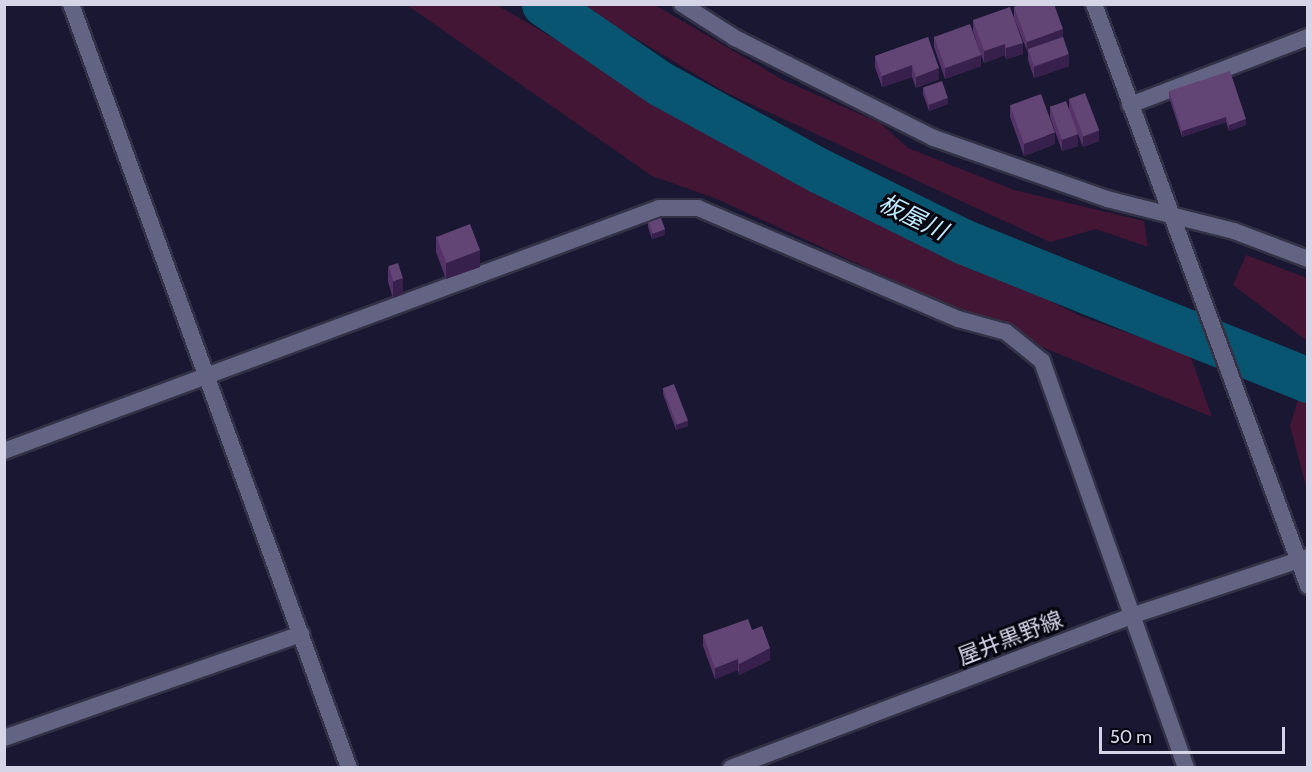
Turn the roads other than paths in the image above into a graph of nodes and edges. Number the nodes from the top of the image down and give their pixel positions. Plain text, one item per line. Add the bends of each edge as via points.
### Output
1 (71, 4) edge
2 (682, 4) edge
3 (1094, 4) edge
4 (1308, 37) edge
5 (1130, 105) junction
6 (1173, 214) junction
7 (1308, 259) edge
8 (205, 381) junction
9 (4, 451) edge
10 (1303, 558) edge
11 (1308, 586) edge
12 (1131, 616) junction
13 (301, 634) junction
14 (4, 738) edge
15 (349, 768) edge
16 (731, 768) edge
17 (1186, 768) edge

1 - 8 street
2 - 6 street via 735,38 934,138 1107,199
3 - 5 street
4 - 5 street
5 - 6 street
6 - 7 street
6 - 10 street via 1262,458
8 - 9 street
8 - 12 street via 658,208 698,208 958,319 1006,332 1042,361
8 - 13 street
10 - 11 street
10 - 12 street, 屋井黒野線
12 - 16 street, 屋井黒野線
12 - 17 street
13 - 14 street
13 - 15 street

